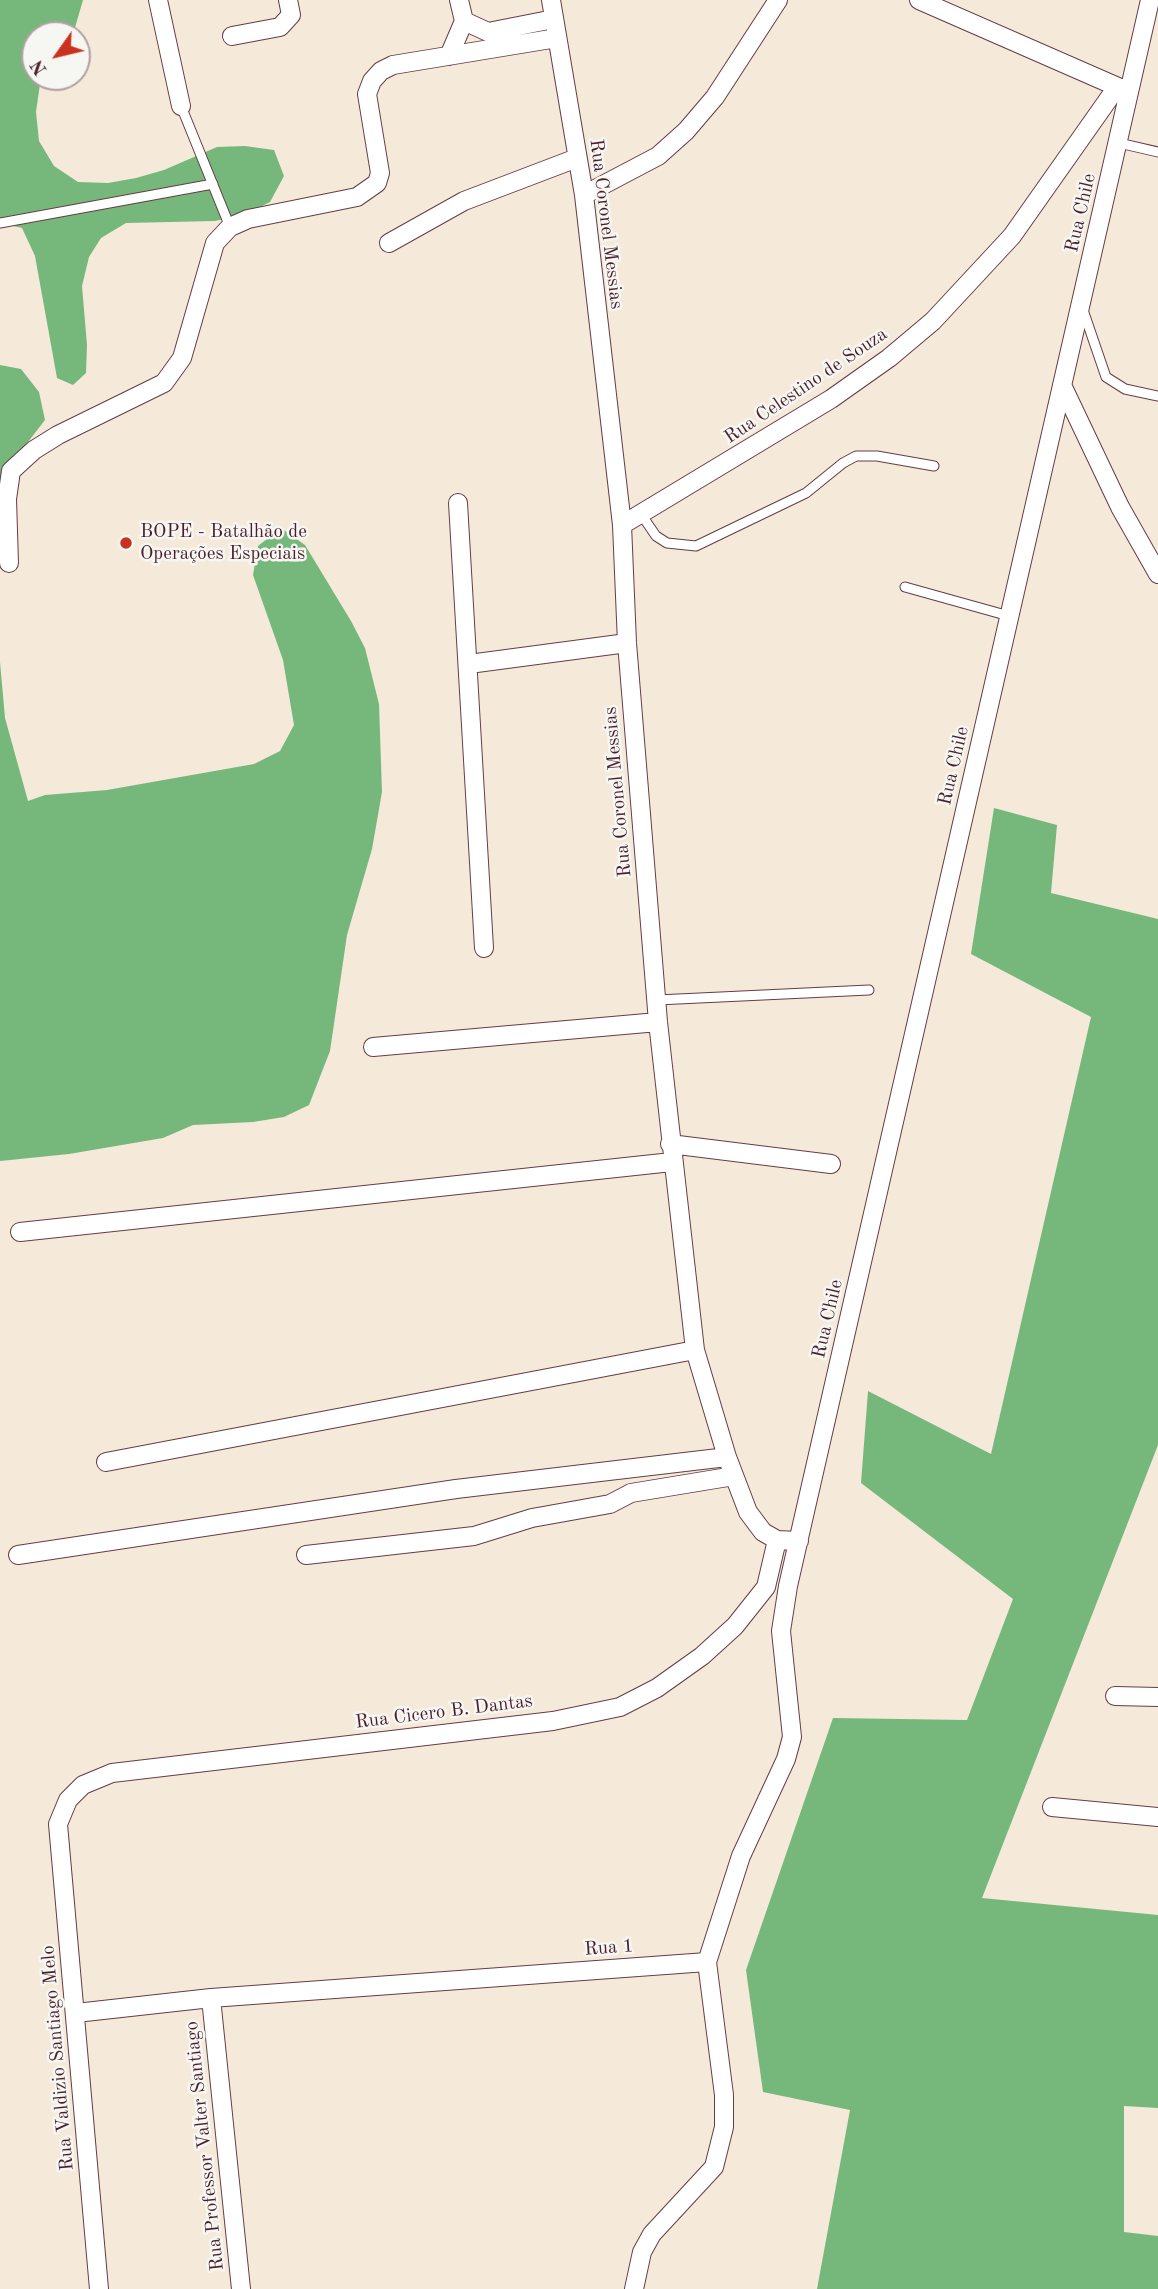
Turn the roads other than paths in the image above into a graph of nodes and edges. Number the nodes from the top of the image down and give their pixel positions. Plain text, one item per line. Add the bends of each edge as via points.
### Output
1 (158, 0) edge
2 (288, 0) edge
3 (459, 0) edge
4 (551, 0) edge
5 (778, 0) edge
6 (919, 0) edge
7 (1150, 0) edge
8 (554, 19) junction
9 (464, 21) junction
10 (232, 36) dead end
11 (557, 38) junction
12 (449, 55) junction
13 (1124, 90) junction
14 (181, 106) joint
15 (1119, 143) junction
16 (1158, 152) edge
17 (577, 158) junction
18 (213, 184) junction
19 (583, 195) junction
20 (0, 223) edge
21 (230, 227) junction
22 (389, 243) dead end
23 (1081, 305) junction
24 (1062, 385) junction
25 (1158, 396) edge
26 (934, 466) dead end
27 (458, 503) dead end
28 (641, 514) junction
29 (622, 525) junction
30 (9, 563) dead end
31 (1158, 574) edge
32 (905, 587) dead end
33 (1009, 616) junction
34 (627, 643) junction
35 (469, 664) junction
36 (484, 948) dead end
37 (869, 990) dead end
38 (657, 1000) junction
39 (658, 1022) junction
40 (373, 1047) dead end
41 (671, 1153) junction
42 (831, 1164) dead end
43 (20, 1232) dead end
44 (695, 1350) junction
45 (727, 1457) junction
46 (106, 1462) dead end
47 (734, 1476) junction
48 (777, 1541) junction
49 (799, 1541) junction
50 (18, 1555) dead end
51 (306, 1555) dead end
52 (1115, 1696) dead end
53 (1158, 1697) edge
54 (1052, 1807) dead end
55 (1158, 1817) edge
56 (58, 1824) joint
57 (706, 1962) junction
58 (211, 1998) junction
59 (76, 2013) junction
60 (99, 2289) edge
61 (241, 2289) edge
62 (634, 2289) edge

1 - 14 street
2 - 10 street via 291,15 280,27
3 - 9 street
4 - 8 street, Rua Coronel Messias
5 - 19 street via 715,97 686,131 658,156
6 - 13 street
7 - 13 street, Rua Chile
8 - 9 street via 488,32
8 - 11 street, Rua Coronel Messias
9 - 12 street
11 - 12 street
11 - 17 street, Rua Coronel Messias
12 - 21 street via 393,65 372,81 367,108 380,173 369,192
13 - 15 street, Rua Chile
13 - 28 street, Rua Celestino de Souza via 1012,236 933,321 831,399
14 - 18 lane
15 - 16 lane
15 - 23 street, Rua Chile
17 - 19 street, Rua Coronel Messias
17 - 22 street via 464,201
18 - 20 lane
18 - 21 lane
19 - 29 street, Rua Coronel Messias
21 - 30 street via 215,243 182,358 164,383 58,435 11,471
23 - 24 street, Rua Chile
23 - 25 lane via 1105,377 1125,389
24 - 31 street via 1120,507
24 - 33 street, Rua Chile
26 - 28 lane via 856,456 806,494 696,546 667,543 656,536
27 - 35 street
28 - 29 street, Rua Celestino de Souza
29 - 34 street, Rua Coronel Messias
32 - 33 lane
33 - 49 street, Rua Chile
34 - 35 street
34 - 38 street, Rua Coronel Messias
35 - 36 street
37 - 38 lane
38 - 39 street, Rua Coronel Messias
39 - 40 street
39 - 41 street, Rua Coronel Messias
41 - 42 street
41 - 43 street
41 - 44 street, Rua Coronel Messias
44 - 45 street, Rua Coronel Messias
44 - 46 street
45 - 47 street, Rua Coronel Messias
45 - 50 street via 456,1489
47 - 48 street, Rua Coronel Messias via 748,1512 763,1532
47 - 51 street via 631,1493 610,1504 532,1518 474,1536
48 - 49 street
48 - 56 street, Rua Cicero B. Dantas via 766,1587 735,1626 657,1688 620,1707 553,1721 112,1773 83,1785 68,1800
49 - 57 street via 781,1631 792,1737 741,1856
52 - 53 street
54 - 55 street
56 - 59 street, Rua Valdizio Santiago Melo
57 - 58 street, Rua 1
57 - 62 street via 724,2127 714,2167 652,2234 642,2252
58 - 59 street, Rua 1
58 - 61 street, Rua Professor Valter Santiago
59 - 60 street, Rua Valdizio Santiago Melo

